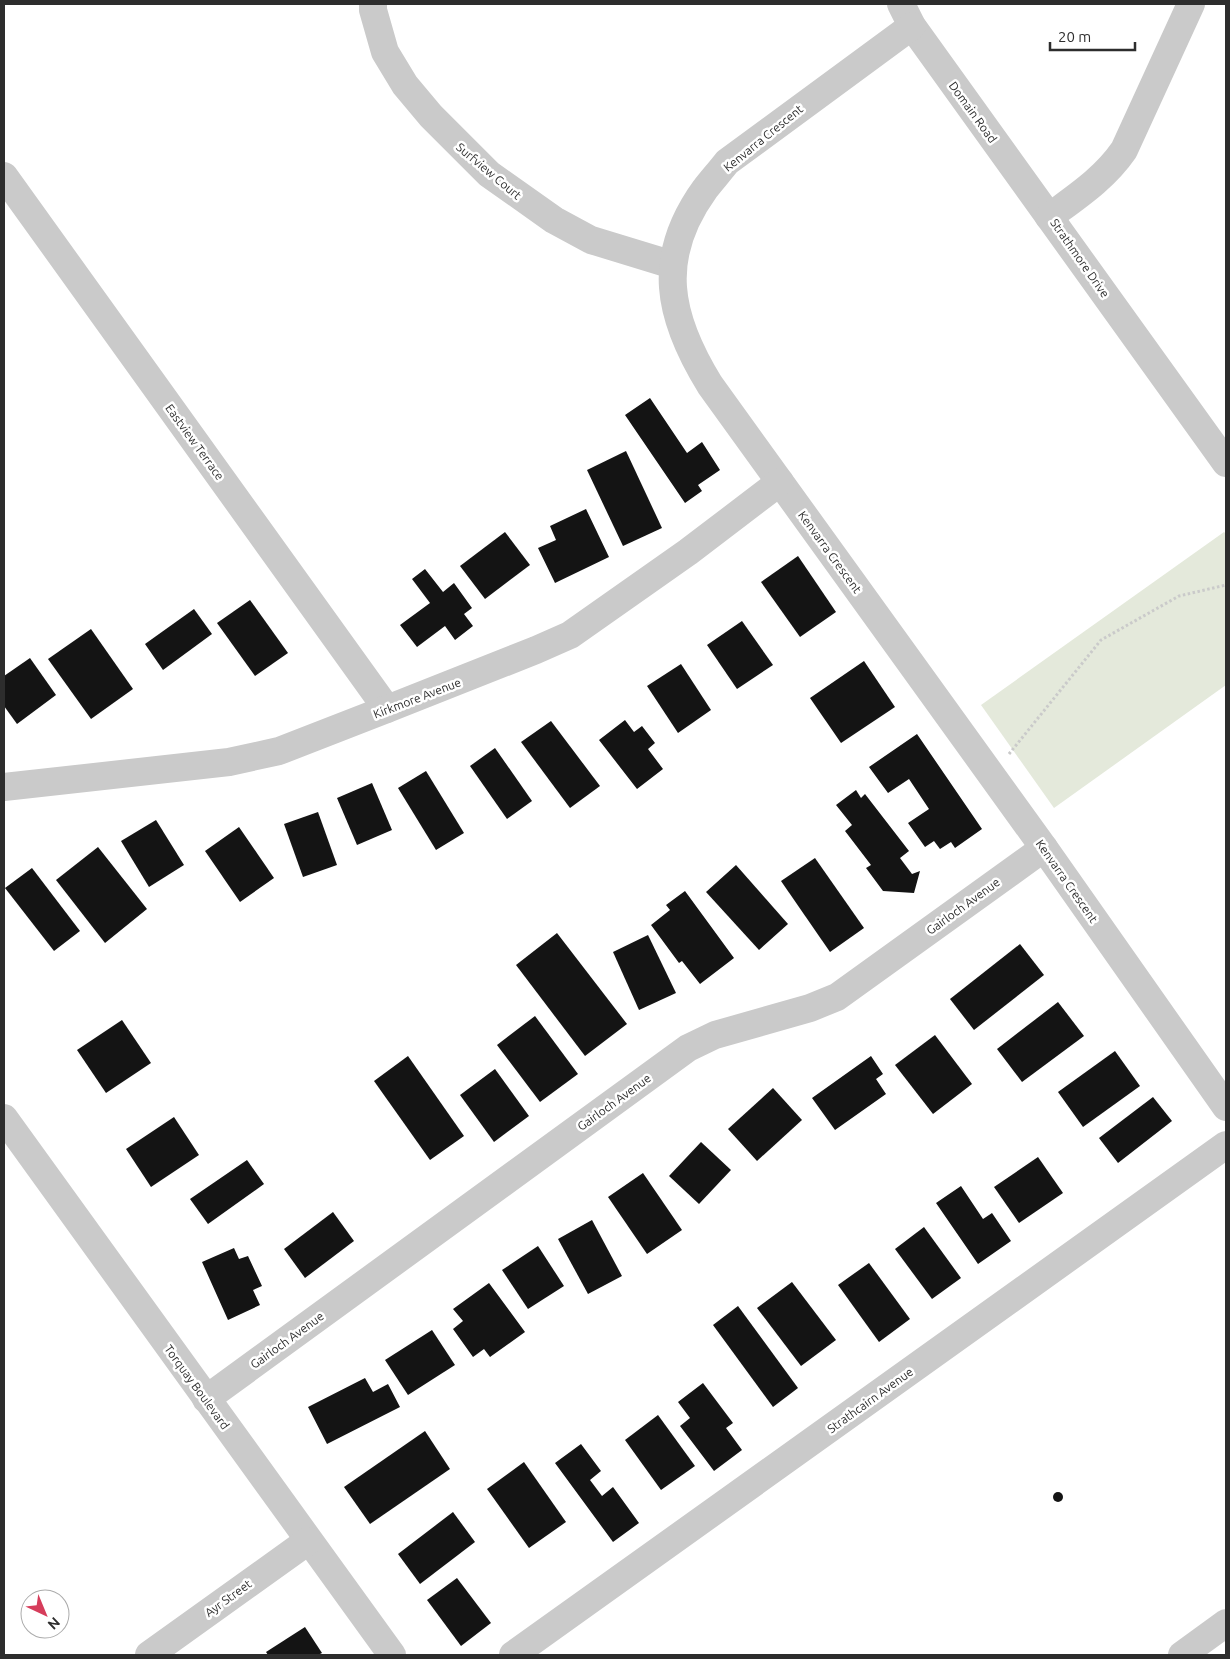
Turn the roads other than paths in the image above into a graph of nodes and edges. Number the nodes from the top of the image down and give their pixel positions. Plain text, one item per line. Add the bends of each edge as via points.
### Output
1 (373, 4) edge
2 (1191, 4) edge
3 (906, 15) edge
4 (4, 176) edge
5 (1049, 217) junction
6 (673, 265) junction
7 (1226, 463) edge
8 (780, 482) junction
9 (387, 709) junction
10 (4, 787) edge
11 (1044, 848) junction
12 (1226, 1107) edge
13 (4, 1118) edge
14 (1226, 1145) edge
15 (206, 1399) junction
16 (308, 1541) junction
17 (1226, 1623) edge
18 (149, 1655) edge
19 (392, 1655) edge
20 (514, 1655) edge
21 (1182, 1655) edge

1 - 6 street, Surfview Court via 385,52 406,85 431,116 489,174 554,220 590,240
2 - 5 street, Strathmore Drive via 1124,150 1114,165
3 - 5 street, Domain Road
3 - 6 street, Kenvarra Crescent via 728,162 705,190 688,219 677,242
4 - 9 street, Eastview Terrace
5 - 7 street, Strathmore Drive
6 - 8 street, Kenvarra Crescent via 673,295 680,326 693,357
8 - 9 street, Kirkmore Avenue via 570,635
8 - 11 street, Kenvarra Crescent
9 - 10 street, Kirkmore Avenue via 279,751 229,762
11 - 12 street, Kenvarra Crescent
11 - 15 street, Gairloch Avenue via 837,997 715,1035 688,1048
13 - 15 street, Torquay Boulevard
14 - 20 street, Strathcairn Avenue
15 - 16 street, Torquay Boulevard
16 - 18 street, Ayr Street
16 - 19 street, Torquay Boulevard
17 - 21 street

